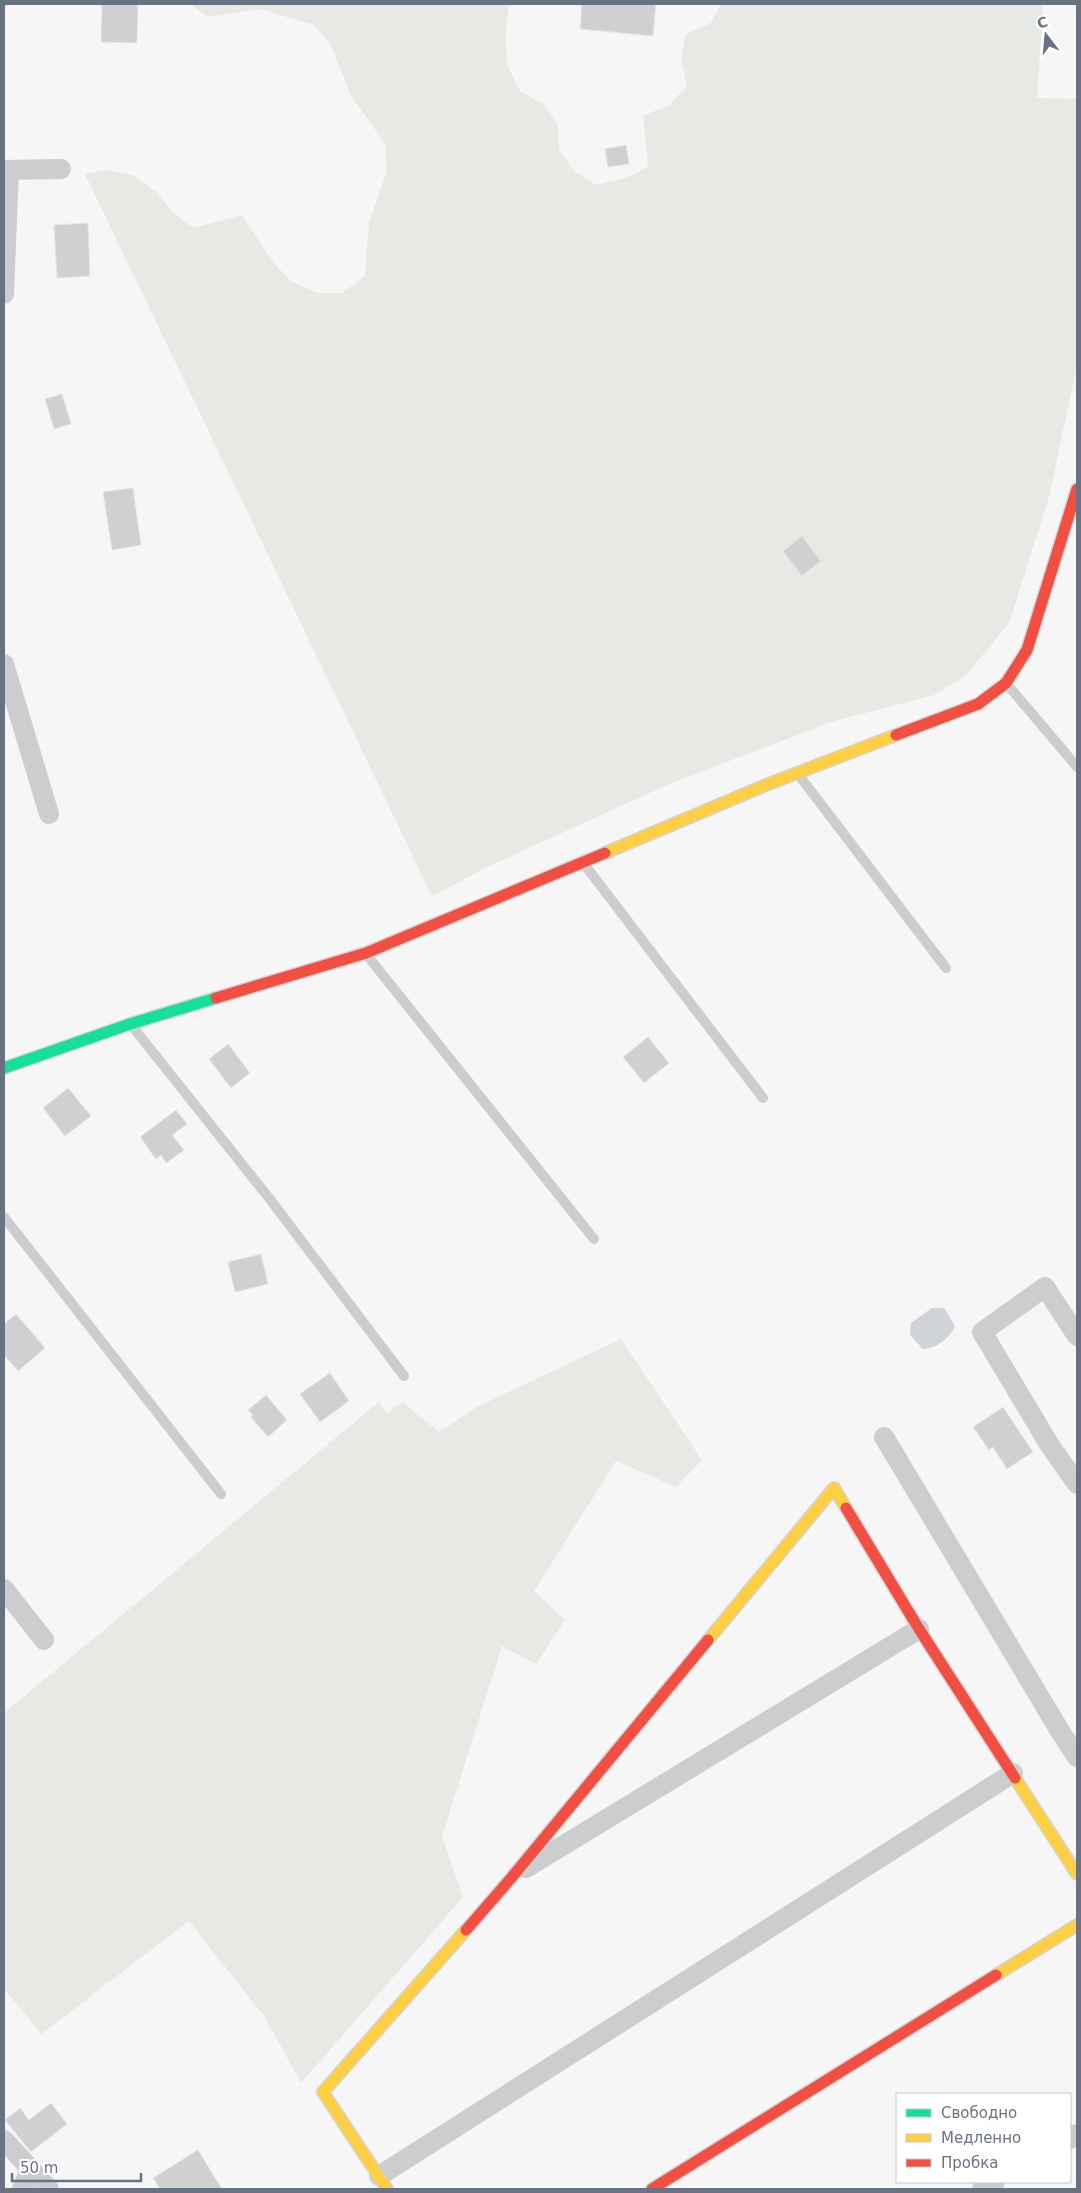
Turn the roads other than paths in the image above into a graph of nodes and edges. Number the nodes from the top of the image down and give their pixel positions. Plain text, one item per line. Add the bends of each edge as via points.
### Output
1 (61, 169) dead end
2 (6, 170) edge
3 (4, 294) edge
4 (1077, 489) edge
5 (4, 664) edge
6 (1006, 683) junction
7 (1077, 767) edge
8 (797, 773) junction
9 (49, 814) dead end
10 (582, 861) junction
11 (366, 953) junction
12 (946, 968) dead end
13 (130, 1024) junction
14 (4, 1068) edge
15 (763, 1098) dead end
16 (4, 1217) edge
17 (594, 1239) dead end
18 (1077, 1336) edge
19 (404, 1376) dead end
20 (884, 1437) dead end
21 (1077, 1484) edge
22 (221, 1494) dead end
23 (4, 1589) edge
24 (919, 1629) junction
25 (44, 1640) dead end
26 (1077, 1757) edge
27 (1013, 1772) junction
28 (1077, 1874) edge
29 (512, 1877) junction
30 (1077, 1925) edge
31 (4, 2140) edge
32 (30, 2169) junction
33 (383, 2183) edge
34 (993, 2183) edge
35 (22, 2189) edge
36 (50, 2189) edge
37 (652, 2189) edge
38 (982, 2189) edge

1 - 2 street
2 - 3 street
4 - 6 street via 1026,650
5 - 9 street
6 - 7 lane
6 - 8 street via 978,704
8 - 10 street
8 - 12 lane
10 - 11 street
10 - 15 lane
11 - 13 street
11 - 17 lane
13 - 14 street
13 - 19 lane via 269,1198
16 - 22 lane
18 - 21 street via 1045,1287 982,1332 1049,1444
20 - 26 street
23 - 25 street
24 - 27 street
24 - 29 street
24 - 29 street via 834,1488
27 - 28 street
27 - 33 street
29 - 33 street via 323,2092
30 - 37 street
31 - 32 street
32 - 35 street
32 - 36 street
34 - 38 street

